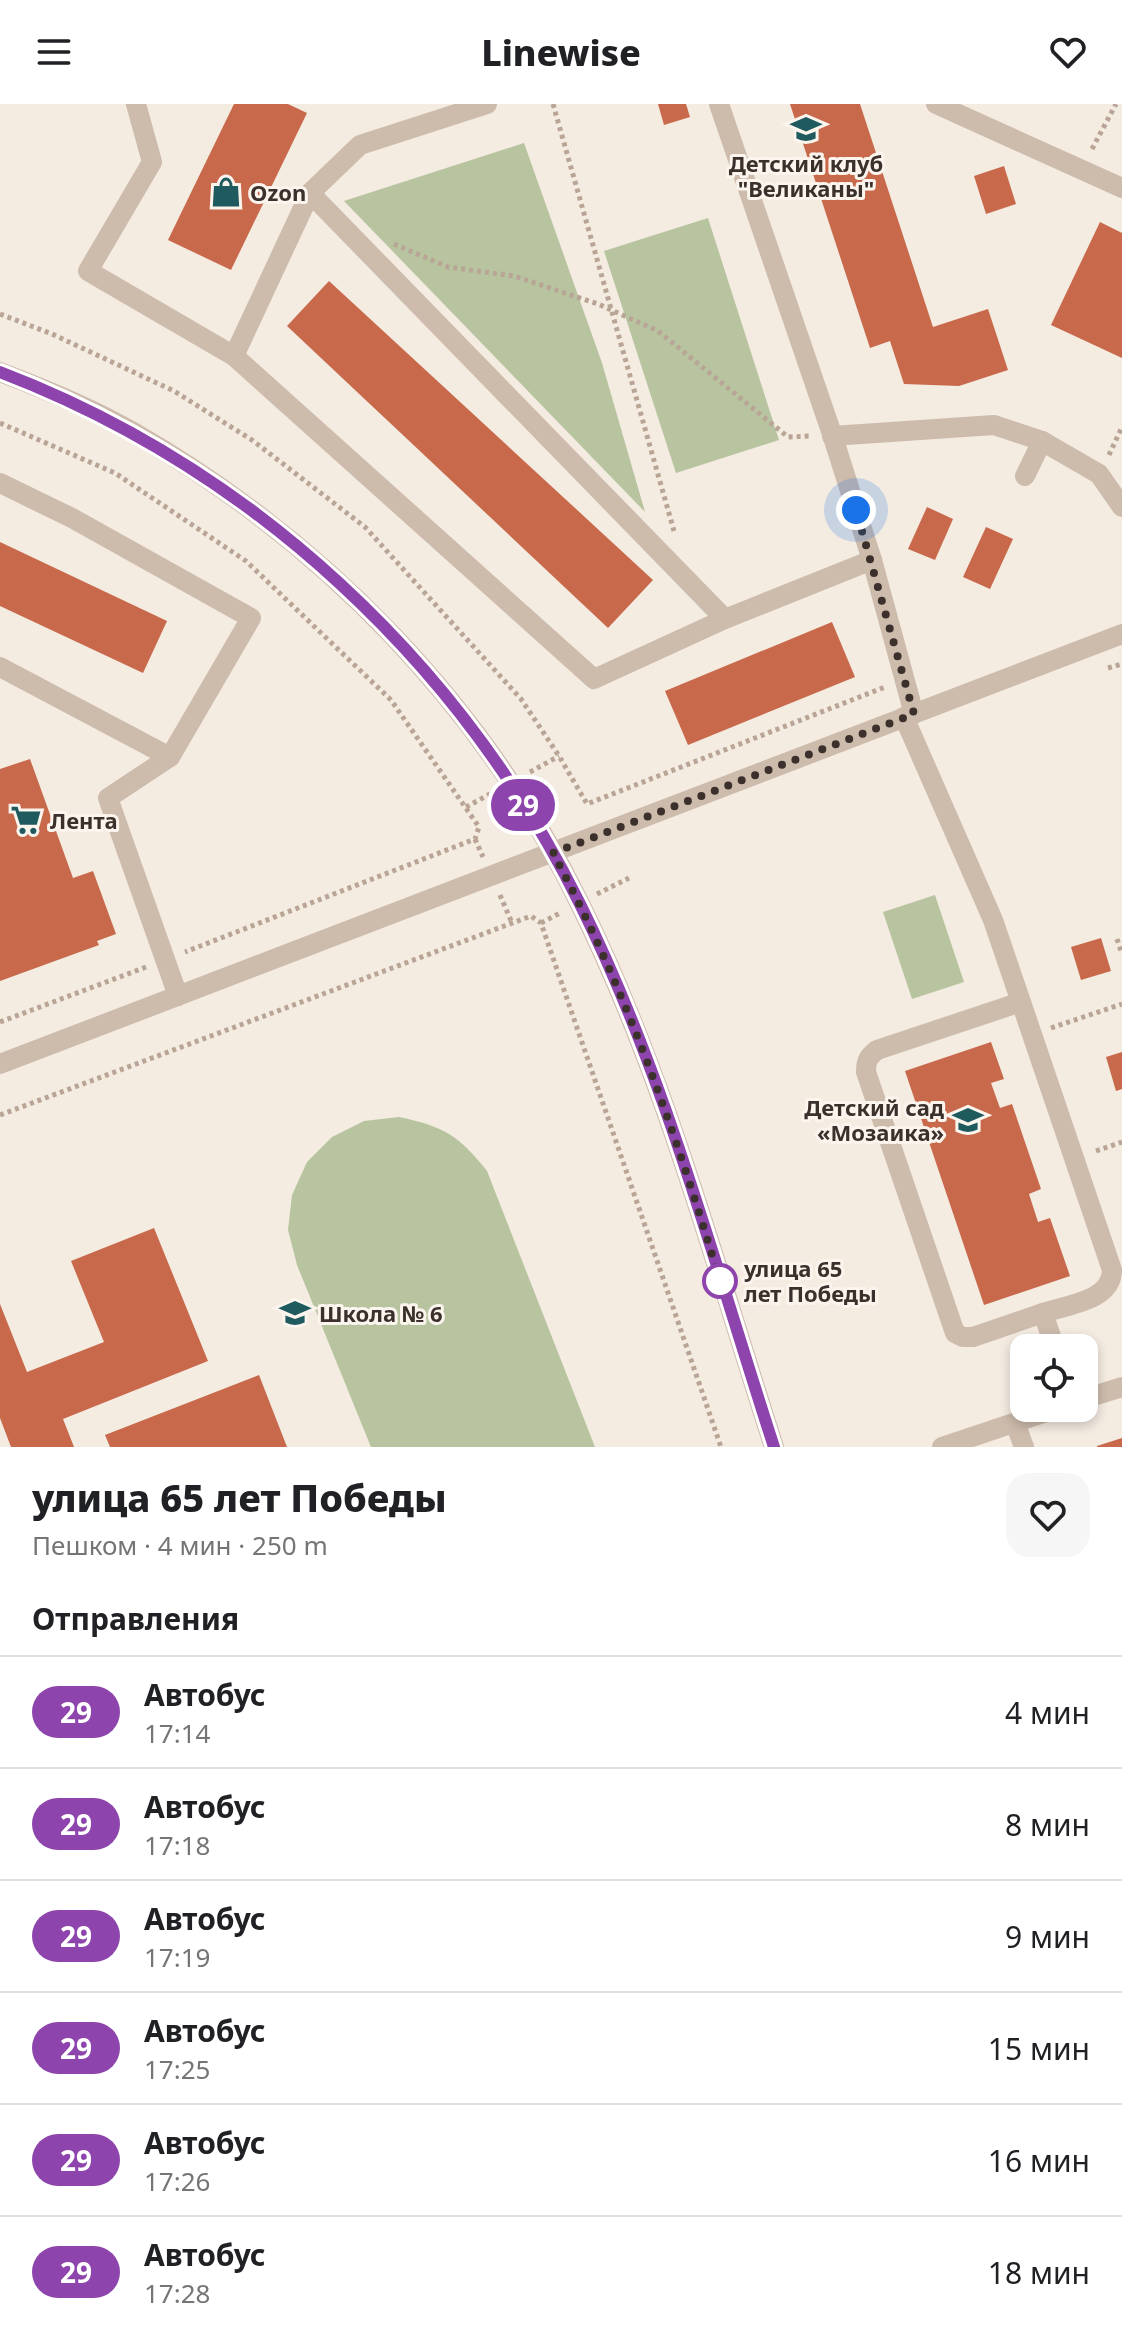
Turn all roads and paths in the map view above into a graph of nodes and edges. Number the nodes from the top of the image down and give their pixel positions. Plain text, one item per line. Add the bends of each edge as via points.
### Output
1 (136, 104) edge
2 (487, 104) edge
3 (553, 104) edge
4 (719, 104) edge
5 (936, 104) edge
6 (1116, 104) edge
7 (1082, 169) junction
8 (1122, 188) edge
9 (310, 193) junction
10 (392, 243) dead end
11 (613, 311) junction
12 (0, 314) edge
13 (234, 356) junction
14 (0, 372) edge
15 (0, 423) edge
16 (832, 435) junction
17 (1042, 441) junction
18 (1025, 476) dead end
19 (0, 483) edge
20 (1122, 507) edge
21 (675, 534) dead end
22 (872, 560) junction
23 (725, 619) junction
24 (1113, 638) edge
25 (0, 667) edge
26 (905, 680) junction
27 (909, 716) junction
28 (170, 757) junction
29 (553, 853) junction
30 (496, 885) dead end
31 (512, 923) junction
32 (1117, 939) dead end
33 (1122, 954) edge
34 (165, 960) junction
35 (178, 996) junction
36 (1021, 1002) junction
37 (1122, 1004) edge
38 (0, 1022) edge
39 (1032, 1034) junction
40 (0, 1064) edge
41 (0, 1115) edge
42 (1043, 1313) junction
43 (1050, 1334) edge
44 (1122, 1387) edge
45 (1098, 1395) edge
46 (1018, 1422) edge
47 (1015, 1423) junction
48 (721, 1447) edge
49 (774, 1447) edge
50 (942, 1447) edge
51 (1024, 1447) edge

1 - 13 street via 152,162 88,271
2 - 9 street via 360,145
3 - 11 path
4 - 16 street
5 - 7 street
6 - 7 path
7 - 8 street
9 - 13 street
9 - 23 street
10 - 11 path via 448,267 514,276
11 - 16 path via 658,331 788,437
11 - 21 path
12 - 26 path via 174,391 252,440 365,527 521,699 587,804
13 - 23 street via 594,679
14 - 29 street via 130,430 207,477 285,536 363,604 426,671 470,725
15 - 34 path via 115,473 246,561 391,700 479,827 475,839
16 - 17 street via 994,425
16 - 22 street
17 - 18 street
17 - 20 street via 1099,474
19 - 28 street via 251,618
22 - 23 street
22 - 26 street
24 - 27 street
25 - 28 street
26 - 27 street
27 - 29 street
27 - 36 street
28 - 34 street via 108,798
29 - 35 street
29 - 49 street via 642,1046
30 - 31 path
31 - 41 path
31 - 48 path via 531,916 541,923
32 - 33 path
34 - 35 street
34 - 38 path
35 - 40 street
36 - 39 street
36 - 42 street via 877,1050 866,1063 866,1072 955,1333 973,1337
37 - 39 path
39 - 42 street via 1112,1270 1112,1281 1099,1295
42 - 43 street
44 - 45 street
46 - 47 street
47 - 50 street
47 - 51 street

